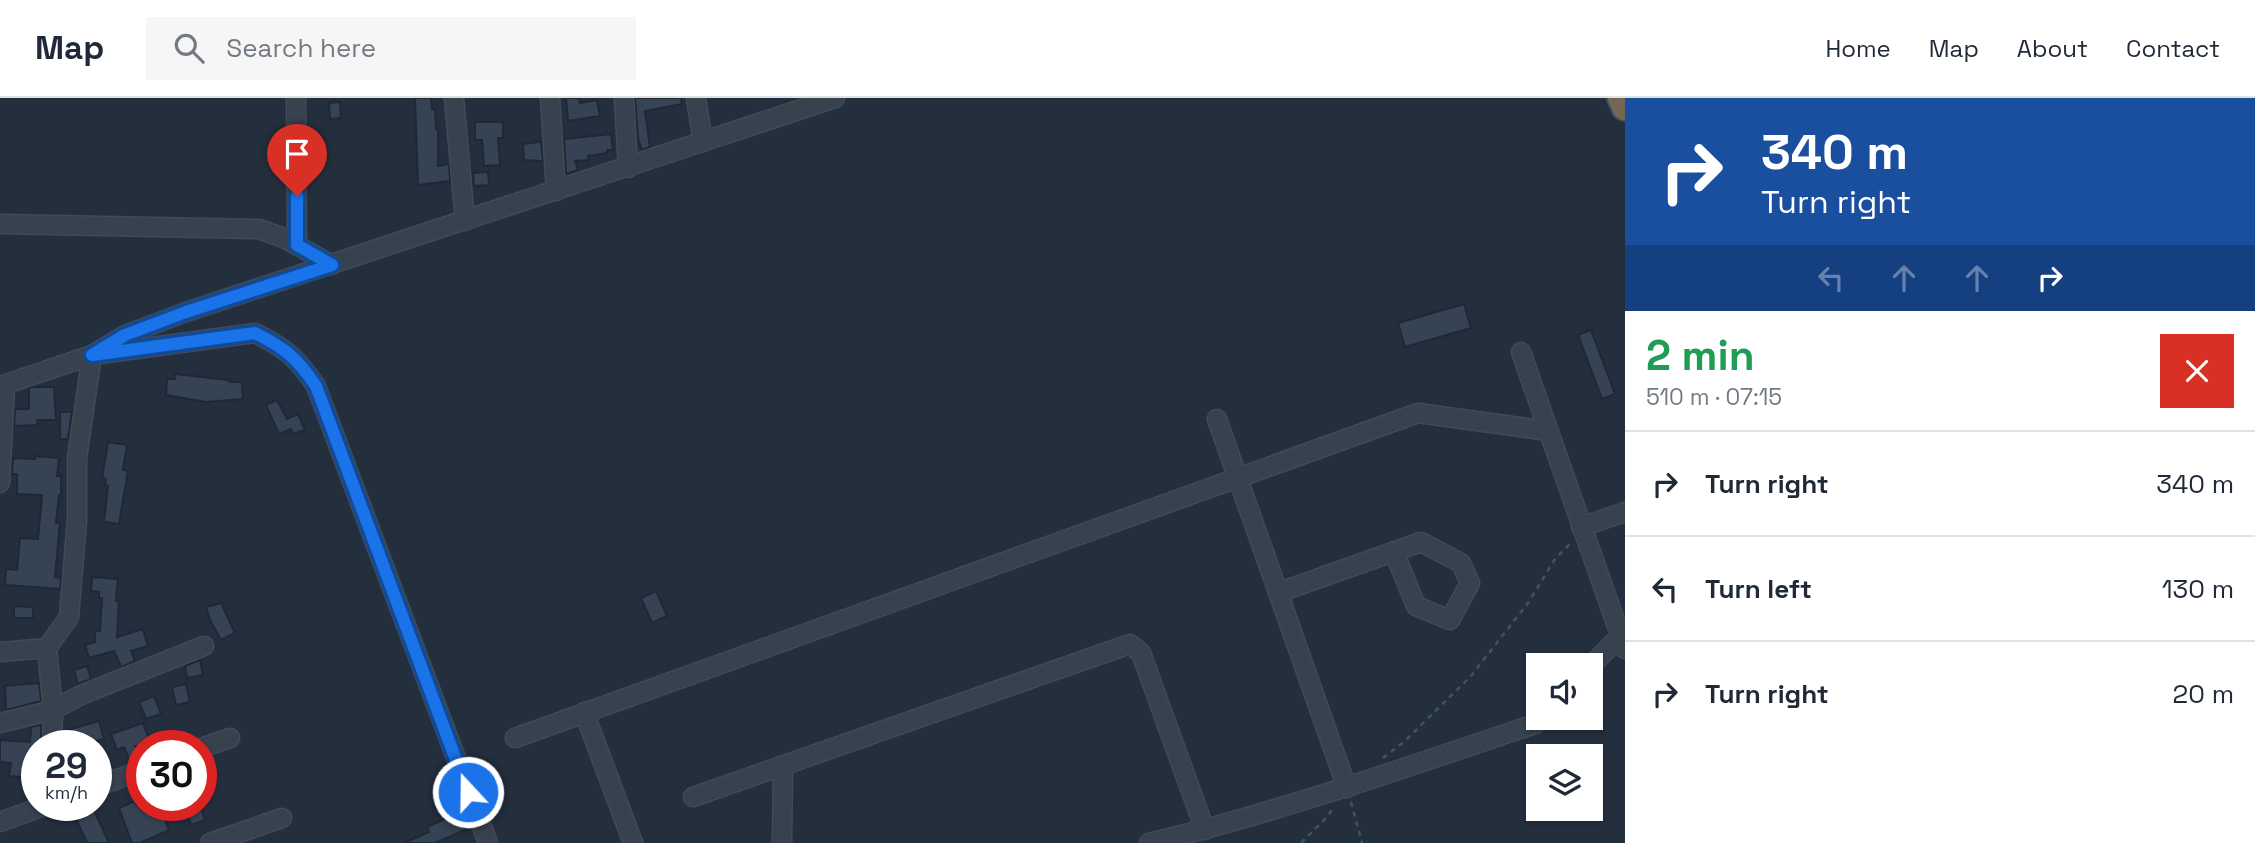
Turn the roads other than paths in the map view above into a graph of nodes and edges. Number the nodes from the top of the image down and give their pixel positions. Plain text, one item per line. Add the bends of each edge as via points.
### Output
1 (296, 98) edge
2 (454, 98) edge
3 (550, 98) edge
4 (624, 98) edge
5 (696, 98) edge
6 (1621, 98) edge
7 (831, 99) edge
8 (1625, 107) edge
9 (703, 142) junction
10 (628, 168) junction
11 (556, 191) junction
12 (465, 222) junction
13 (0, 224) edge
14 (297, 245) junction
15 (332, 265) junction
16 (1521, 352) dead end
17 (92, 355) junction
18 (2, 386) edge
19 (1217, 419) dead end
20 (1548, 431) junction
21 (1238, 476) junction
22 (0, 483) edge
23 (1625, 512) edge
24 (1582, 529) junction
25 (1394, 552) junction
26 (1280, 592) junction
27 (1623, 643) edge
28 (204, 646) dead end
29 (47, 648) junction
30 (0, 652) edge
31 (1603, 657) edge
32 (52, 710) junction
33 (584, 712) junction
34 (0, 723) edge
35 (1526, 727) edge
36 (52, 730) edge
37 (230, 738) dead end
38 (515, 738) dead end
39 (217, 742) edge
40 (783, 767) junction
41 (1348, 788) junction
42 (693, 797) dead end
43 (21, 814) edge
44 (282, 818) dead end
45 (0, 822) edge
46 (1205, 830) junction
47 (209, 843) edge
48 (488, 843) edge
49 (633, 843) edge
50 (782, 843) edge
51 (1149, 843) edge

1 - 14 street
2 - 12 street
3 - 11 street
4 - 10 street
5 - 9 street
6 - 8 highway
7 - 9 street
9 - 10 street
10 - 11 street
11 - 12 street
12 - 15 street
13 - 14 street via 258,229
14 - 15 street
15 - 17 street via 186,312 125,335
16 - 20 street
17 - 18 street
17 - 29 street via 77,458 69,617
17 - 48 street via 255,333 300,362 316,386
18 - 22 street
19 - 21 street
20 - 21 street via 1418,413
20 - 24 street
21 - 26 street
21 - 33 street
23 - 24 street
24 - 27 street
25 - 25 street via 1421,542 1461,563 1470,583 1450,620 1416,606
25 - 26 street
26 - 41 street
27 - 31 street
28 - 32 street
29 - 30 street
29 - 32 street
32 - 34 street
32 - 36 street
33 - 38 street
33 - 49 street
35 - 41 street
37 - 39 street
40 - 42 street
40 - 46 street via 1130,645 1141,653
40 - 50 street
41 - 46 street
43 - 45 street
44 - 47 street
46 - 51 street

